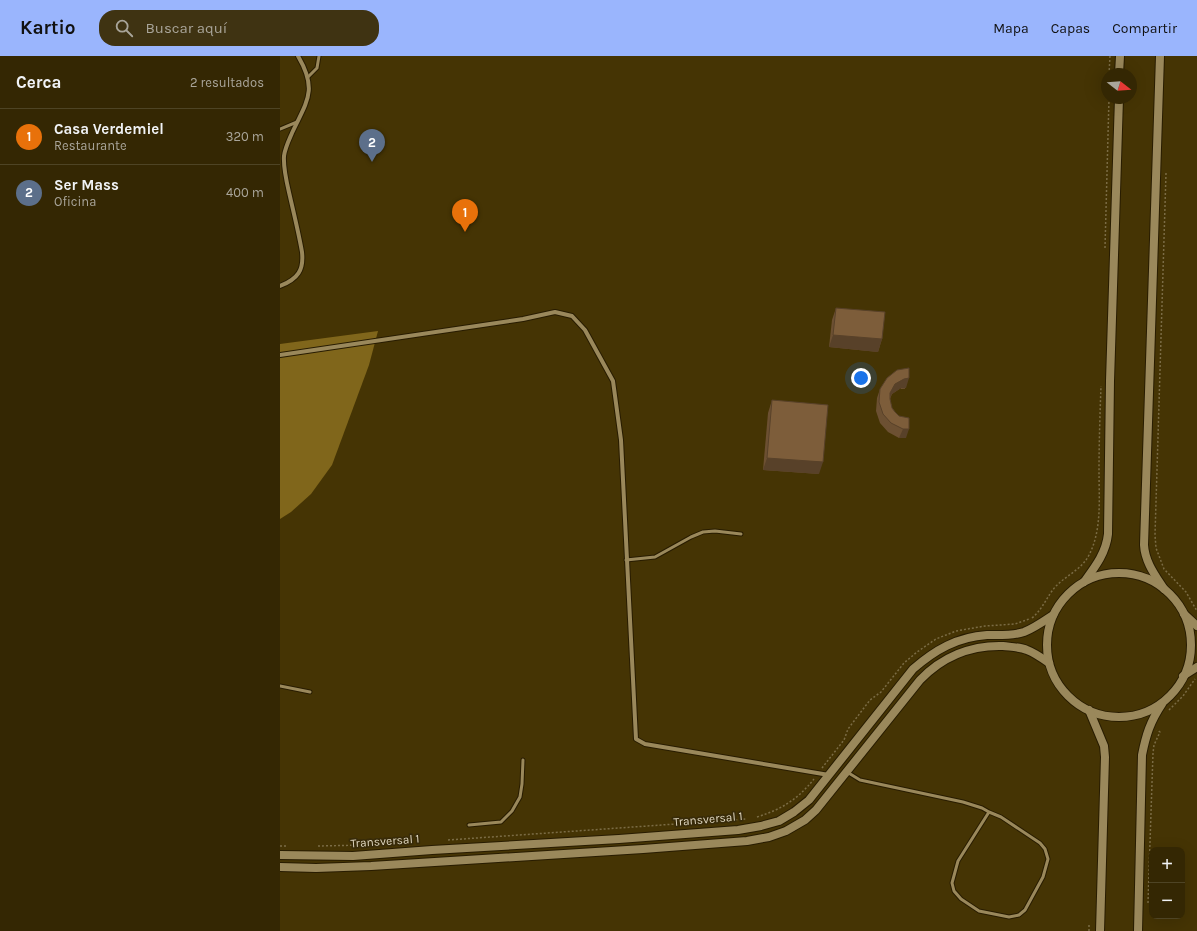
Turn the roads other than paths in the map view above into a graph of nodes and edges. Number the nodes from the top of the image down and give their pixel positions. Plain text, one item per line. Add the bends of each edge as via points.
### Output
1 (298, 56) edge
2 (318, 56) edge
3 (1120, 56) edge
4 (1160, 56) edge
5 (1120, 68) edge
6 (308, 77) junction
7 (1119, 104) edge
8 (297, 122) junction
9 (280, 129) edge
10 (280, 286) edge
11 (280, 355) edge
12 (741, 534) dead end
13 (626, 560) junction
14 (1084, 582) junction
15 (1164, 588) junction
16 (1183, 614) junction
17 (1053, 615) junction
18 (1197, 626) edge
19 (1049, 663) junction
20 (1197, 667) edge
21 (1183, 676) junction
22 (280, 686) edge
23 (310, 692) dead end
24 (1164, 700) junction
25 (1089, 710) junction
26 (523, 760) dead end
27 (847, 772) junction
28 (829, 775) junction
29 (989, 812) junction
30 (469, 825) dead end
31 (280, 855) edge
32 (280, 867) edge
33 (1100, 931) edge
34 (1138, 931) edge

1 - 6 street
2 - 6 lane via 317,68
3 - 5 street
4 - 15 street via 1144,552 1149,566
6 - 8 street via 308,98
7 - 14 street via 1108,534 1100,560
8 - 9 lane
8 - 10 street via 286,149 284,164 303,263 295,278
11 - 13 street via 555,312 572,316 585,330 613,381 621,440
12 - 13 lane via 704,532 655,557
13 - 28 street via 636,739 645,744
14 - 15 street via 1101,575 1120,573 1139,575
14 - 17 street via 1066,596
15 - 16 street
16 - 18 street
16 - 21 street via 1190,634 1190,645
17 - 19 street via 1047,643
17 - 28 street, Transversal 1 via 1024,632 969,637 952,642 927,657 913,669
19 - 25 street via 1056,680 1067,694
19 - 27 street, Transversal 1 via 1027,650 996,646 973,649 950,657 929,670 920,680
20 - 21 street
21 - 24 street
22 - 23 lane
24 - 25 street via 1147,710 1128,716 1108,716
24 - 34 street via 1148,730 1142,755
25 - 33 street via 1104,746 1105,757
26 - 30 lane via 520,797 512,811 501,822
27 - 29 lane via 860,780 963,802
27 - 32 street, Transversal 1 via 827,798 804,820 786,831 747,841 371,866
28 - 31 street, Transversal 1 via 809,800 794,812 778,821 738,830 353,856
29 - 29 lane via 958,861 952,883 954,891 961,899 979,911 1009,918 1025,910 1043,877 1048,859 1040,843

